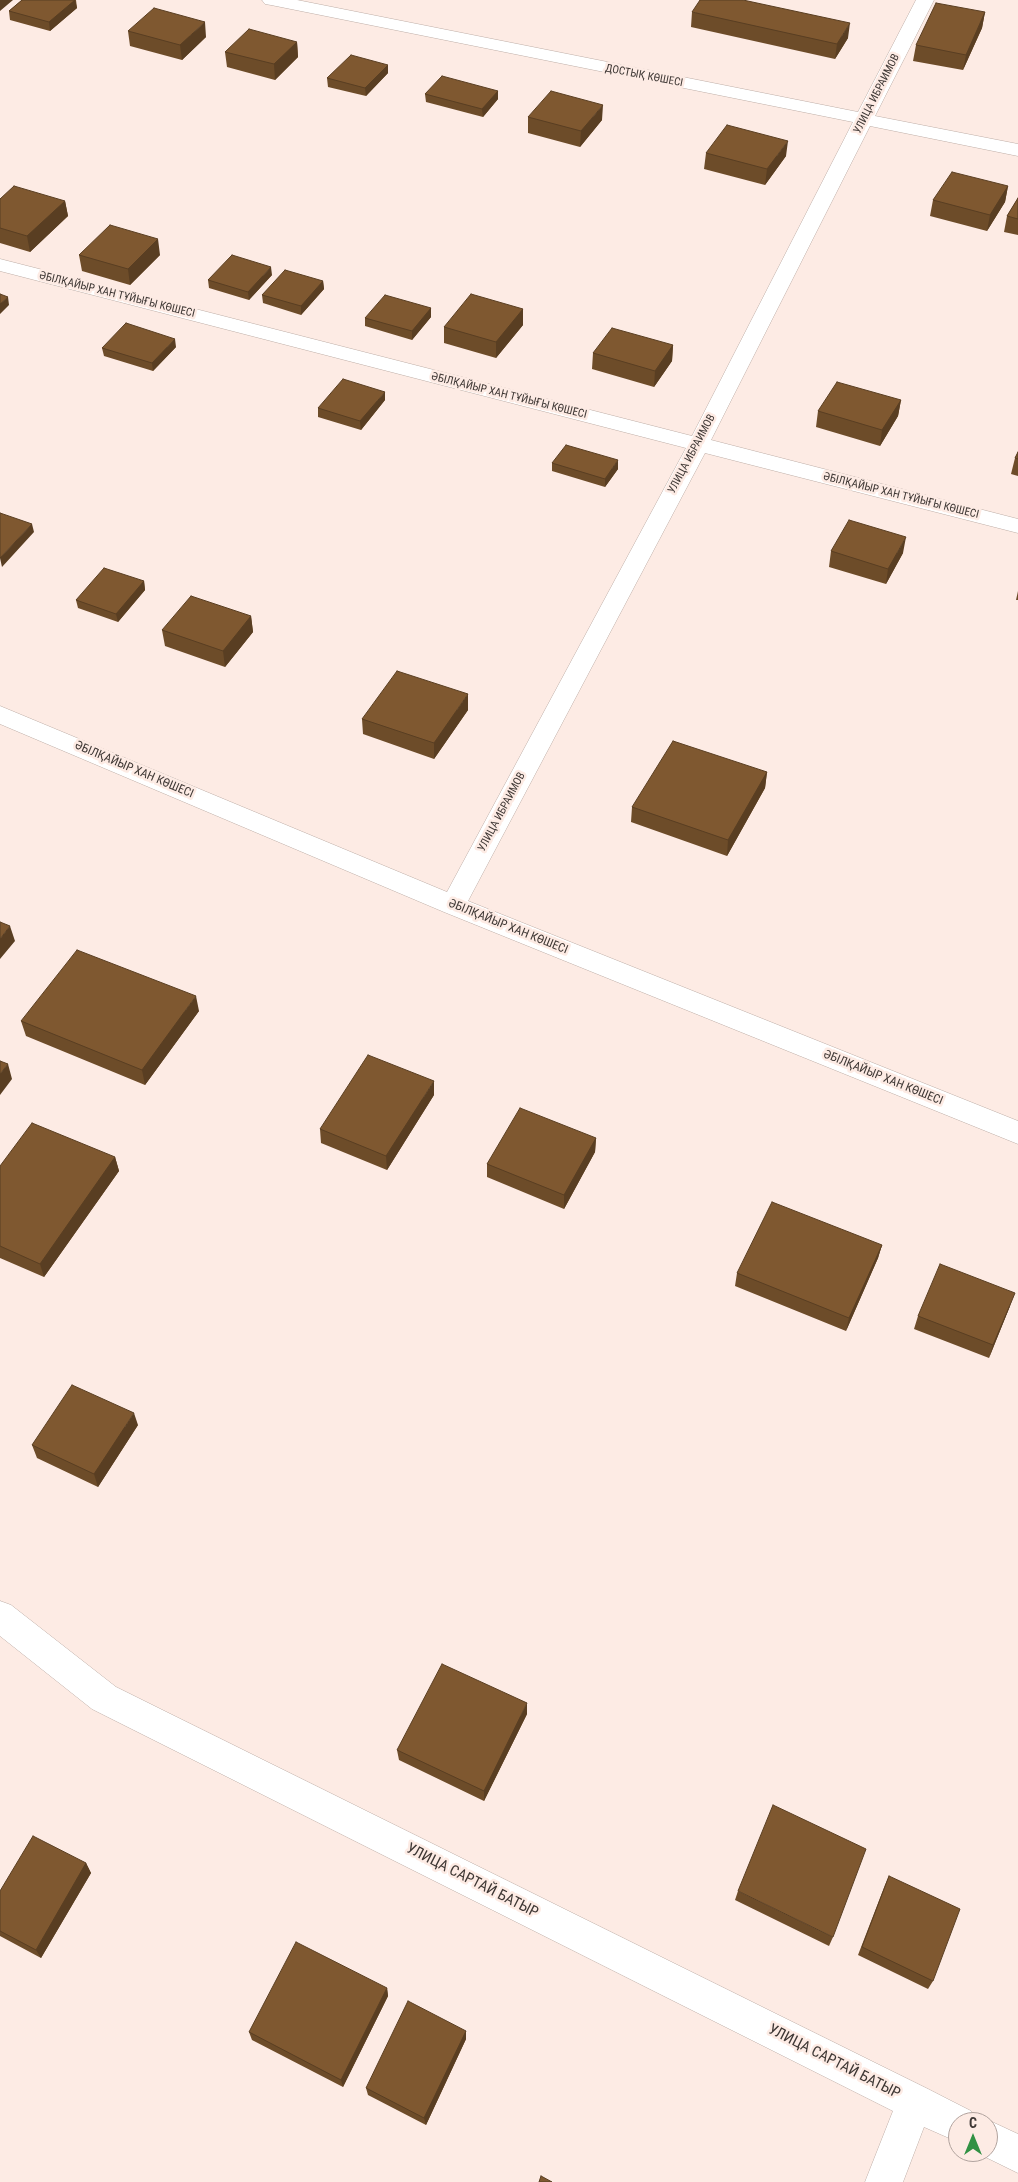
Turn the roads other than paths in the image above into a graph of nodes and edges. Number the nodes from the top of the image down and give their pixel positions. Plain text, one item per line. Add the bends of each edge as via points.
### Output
1 (271, 0) edge
2 (924, 0) edge
3 (864, 120) junction
4 (1018, 150) edge
5 (0, 265) edge
6 (698, 445) junction
7 (1018, 526) edge
8 (0, 714) edge
9 (453, 905) junction
10 (1018, 1132) edge
11 (0, 1616) edge
12 (915, 2102) junction
13 (948, 2119) edge
14 (998, 2144) edge
15 (1018, 2154) edge
16 (884, 2182) edge

1 - 3 street, ДОСТЫҚ КӨШЕСІ
2 - 3 street, УЛИЦА ИБРАИМОВ
3 - 4 street, ДОСТЫҚ КӨШЕСІ
3 - 6 street, УЛИЦА ИБРАИМОВ
5 - 6 street, ӘБІЛҚАЙЫР ХАН ТҰЙЫҒЫ КӨШЕСІ
6 - 7 street, ӘБІЛҚАЙЫР ХАН ТҰЙЫҒЫ КӨШЕСІ
6 - 9 street, УЛИЦА ИБРАИМОВ
8 - 9 street, ӘБІЛҚАЙЫР ХАН КӨШЕСІ
9 - 10 street, ӘБІЛҚАЙЫР ХАН КӨШЕСІ
11 - 12 street, УЛИЦА САРТАЙ БАТЫР via 104,1698
12 - 13 street, УЛИЦА САРТАЙ БАТЫР
12 - 16 street
14 - 15 street

